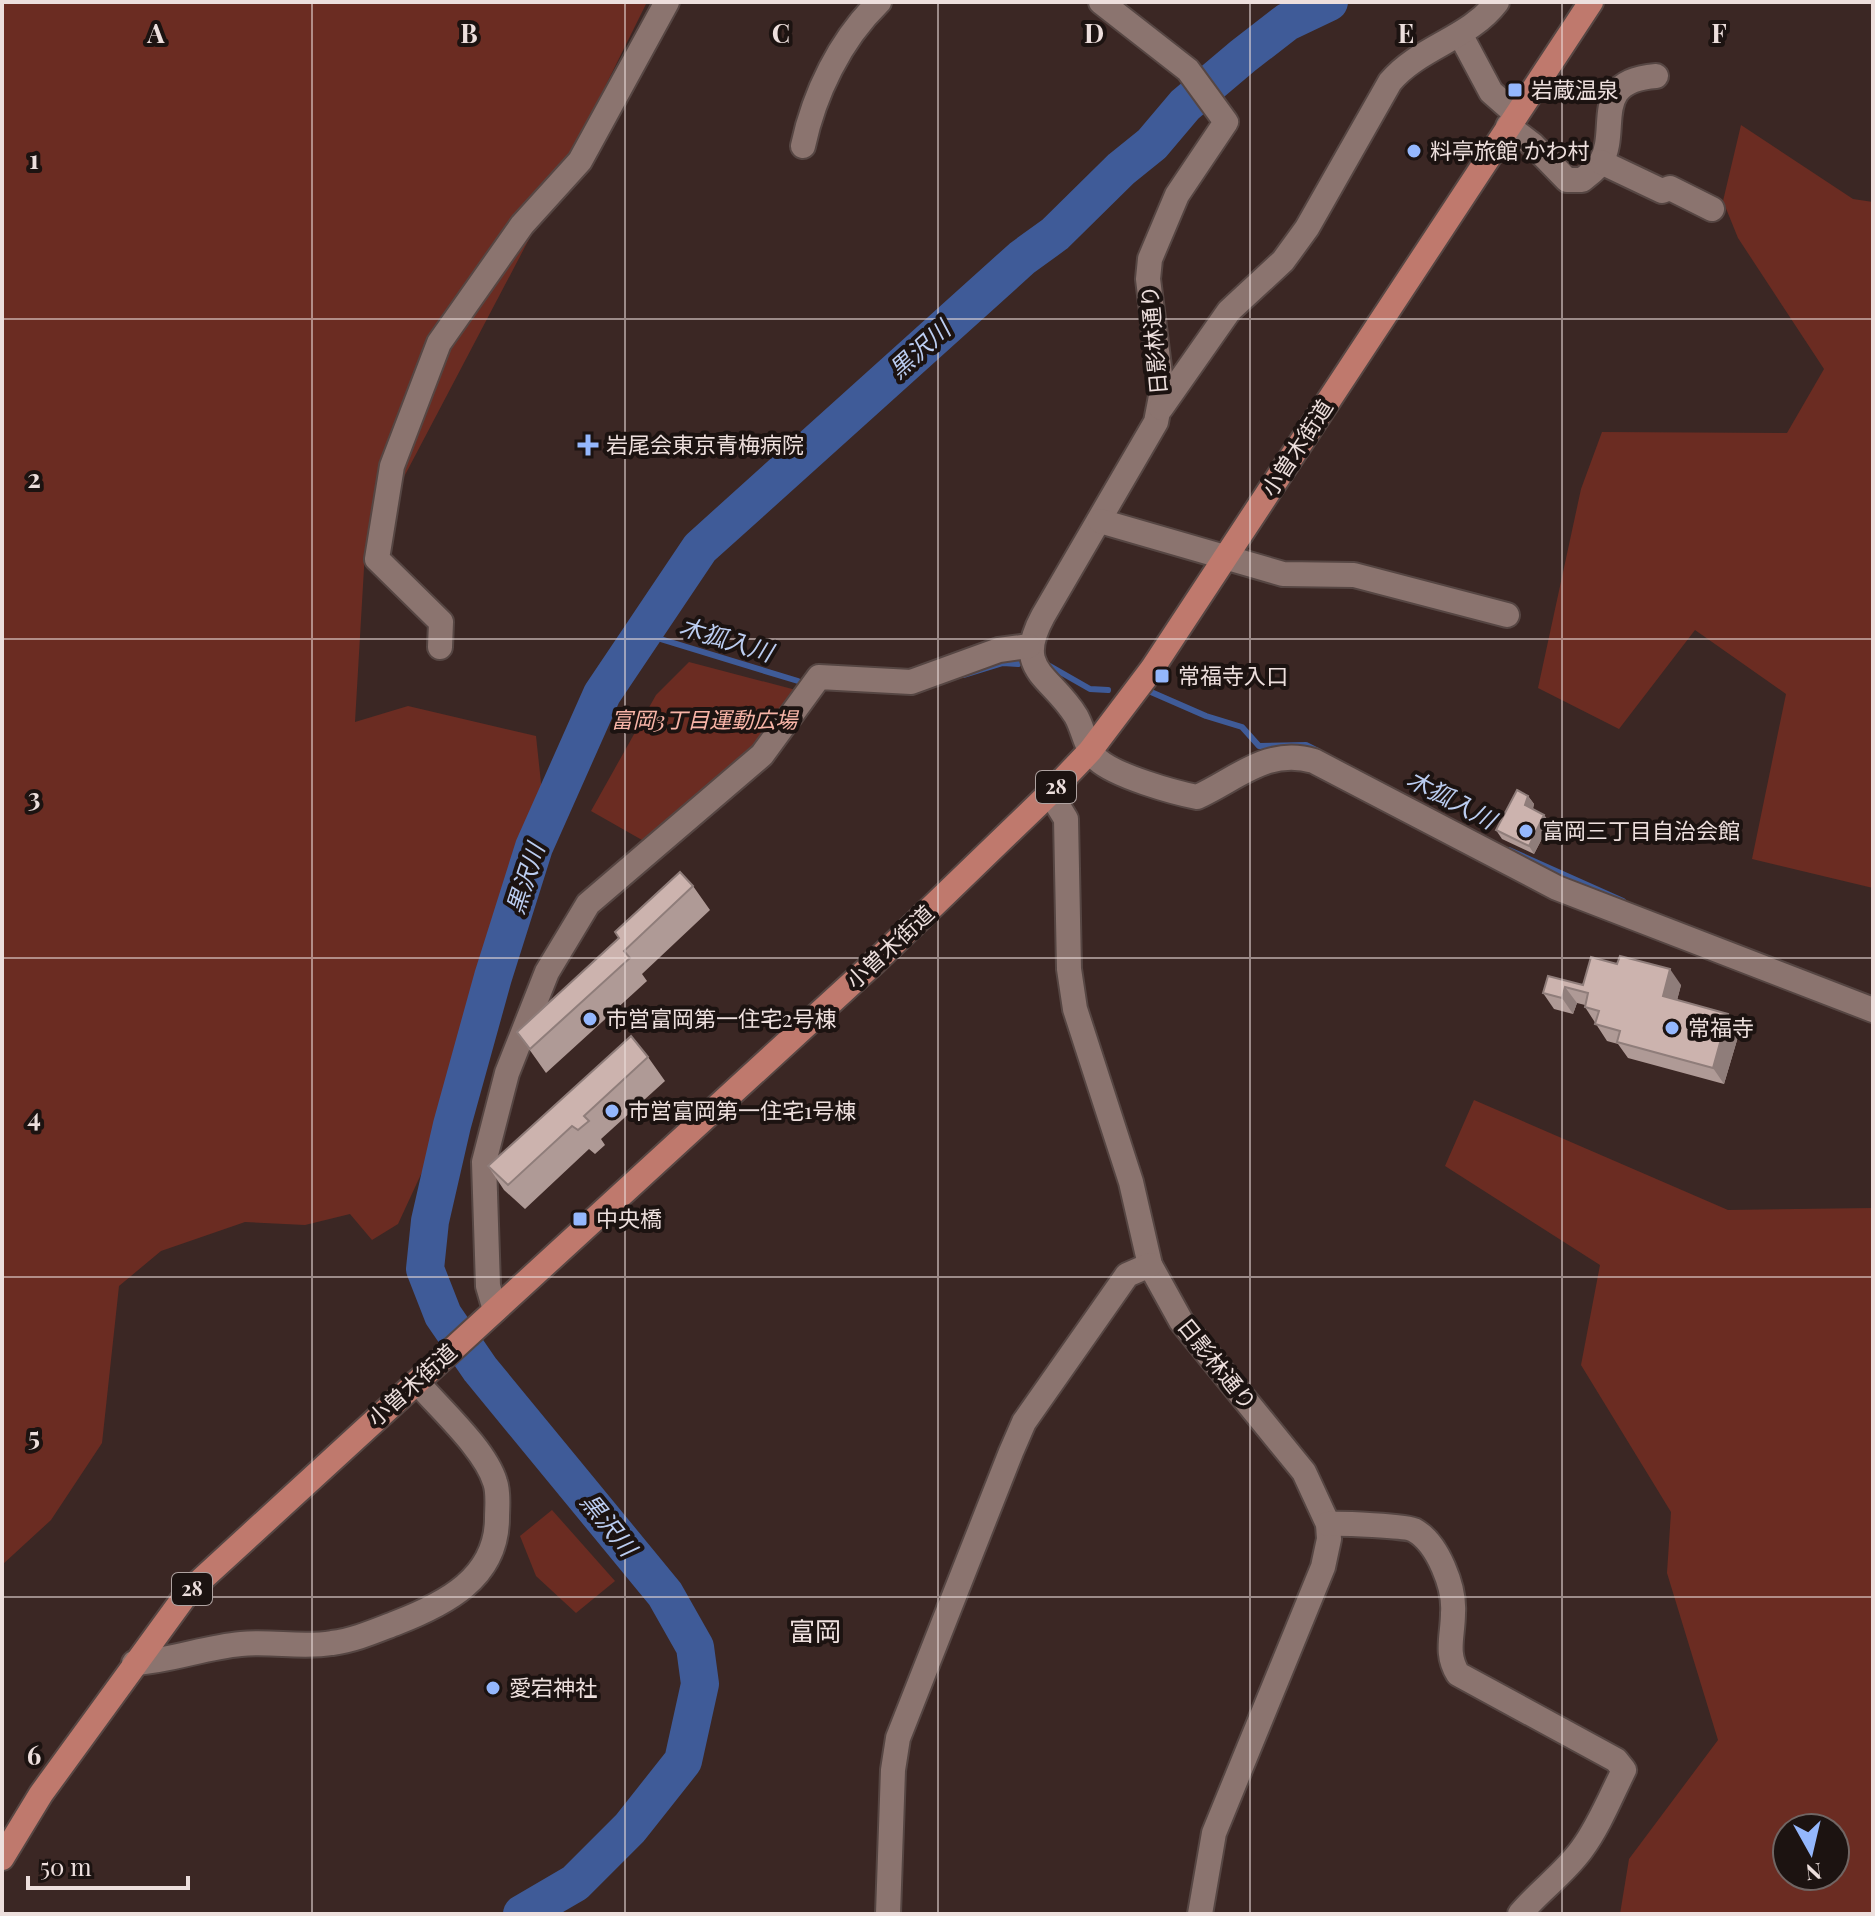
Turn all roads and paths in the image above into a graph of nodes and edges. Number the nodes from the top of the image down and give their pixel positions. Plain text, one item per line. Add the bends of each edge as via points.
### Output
1 (667, 2) edge
2 (879, 2) edge
3 (1101, 2) edge
4 (1497, 2) edge
5 (1591, 2) edge
6 (1460, 34) junction
7 (1656, 76) dead end
8 (1512, 120) junction
9 (803, 146) dead end
10 (1601, 162) junction
11 (1712, 209) dead end
12 (1159, 410) junction
13 (1100, 521) junction
14 (1225, 557) junction
15 (1507, 615) dead end
16 (1029, 646) junction
17 (440, 647) dead end
18 (1090, 751) junction
19 (1050, 793) junction
20 (1873, 1010) edge
21 (1150, 1265) junction
22 (491, 1313) junction
23 (426, 1374) junction
24 (1328, 1524) junction
25 (134, 1663) junction
26 (2, 1858) edge
27 (888, 1914) edge
28 (1200, 1914) edge
29 (1520, 1914) edge

1 - 17 street via 580,161 522,225 439,343 392,466 377,559 441,622
2 - 9 street via 852,35 814,101
3 - 12 street, 日影林通り via 1188,70 1225,117 1225,126 1177,195 1150,259 1162,391
4 - 6 street
5 - 8 main road, 小曽木街道 / 28
6 - 8 street
6 - 12 street via 1390,82 1307,228 1283,261 1229,311
7 - 10 street via 1623,85 1607,117
8 - 10 street via 1567,180 1582,180
8 - 14 main road, 小曽木街道 / 28
10 - 11 street
12 - 13 street, 日影林通り
13 - 14 street
13 - 16 street, 日影林通り
14 - 15 street via 1283,574 1354,575
14 - 18 main road, 小曽木街道 / 28 via 1152,669
16 - 18 street via 1035,667 1078,719
16 - 22 street via 999,650 911,682 819,677 762,755 588,904 547,972 507,1073 484,1162
18 - 19 main road, 小曽木街道 / 28
18 - 20 street via 1120,772 1197,797 1266,760 1293,756 1314,761 1557,888
19 - 21 street, 日影林通り via 1066,819 1069,969 1075,1009 1131,1182
19 - 22 main road, 小曽木街道 / 28 via 863,973
21 - 24 street, 日影林通り via 1181,1321 1304,1472
21 - 27 street via 1127,1275 1024,1422 1011,1452 898,1738
22 - 23 main road, 小曽木街道 / 28
23 - 25 main road, 小曽木街道 / 28 via 188,1592
23 - 25 street via 496,1483 497,1525 481,1572 425,1612 354,1640 301,1646 238,1644
24 - 28 street via 1323,1567 1214,1833
24 - 29 street via 1417,1531 1447,1578 1454,1611 1449,1651 1458,1674 1616,1760 1624,1770 1582,1848
25 - 26 main road, 小曽木街道 / 28

